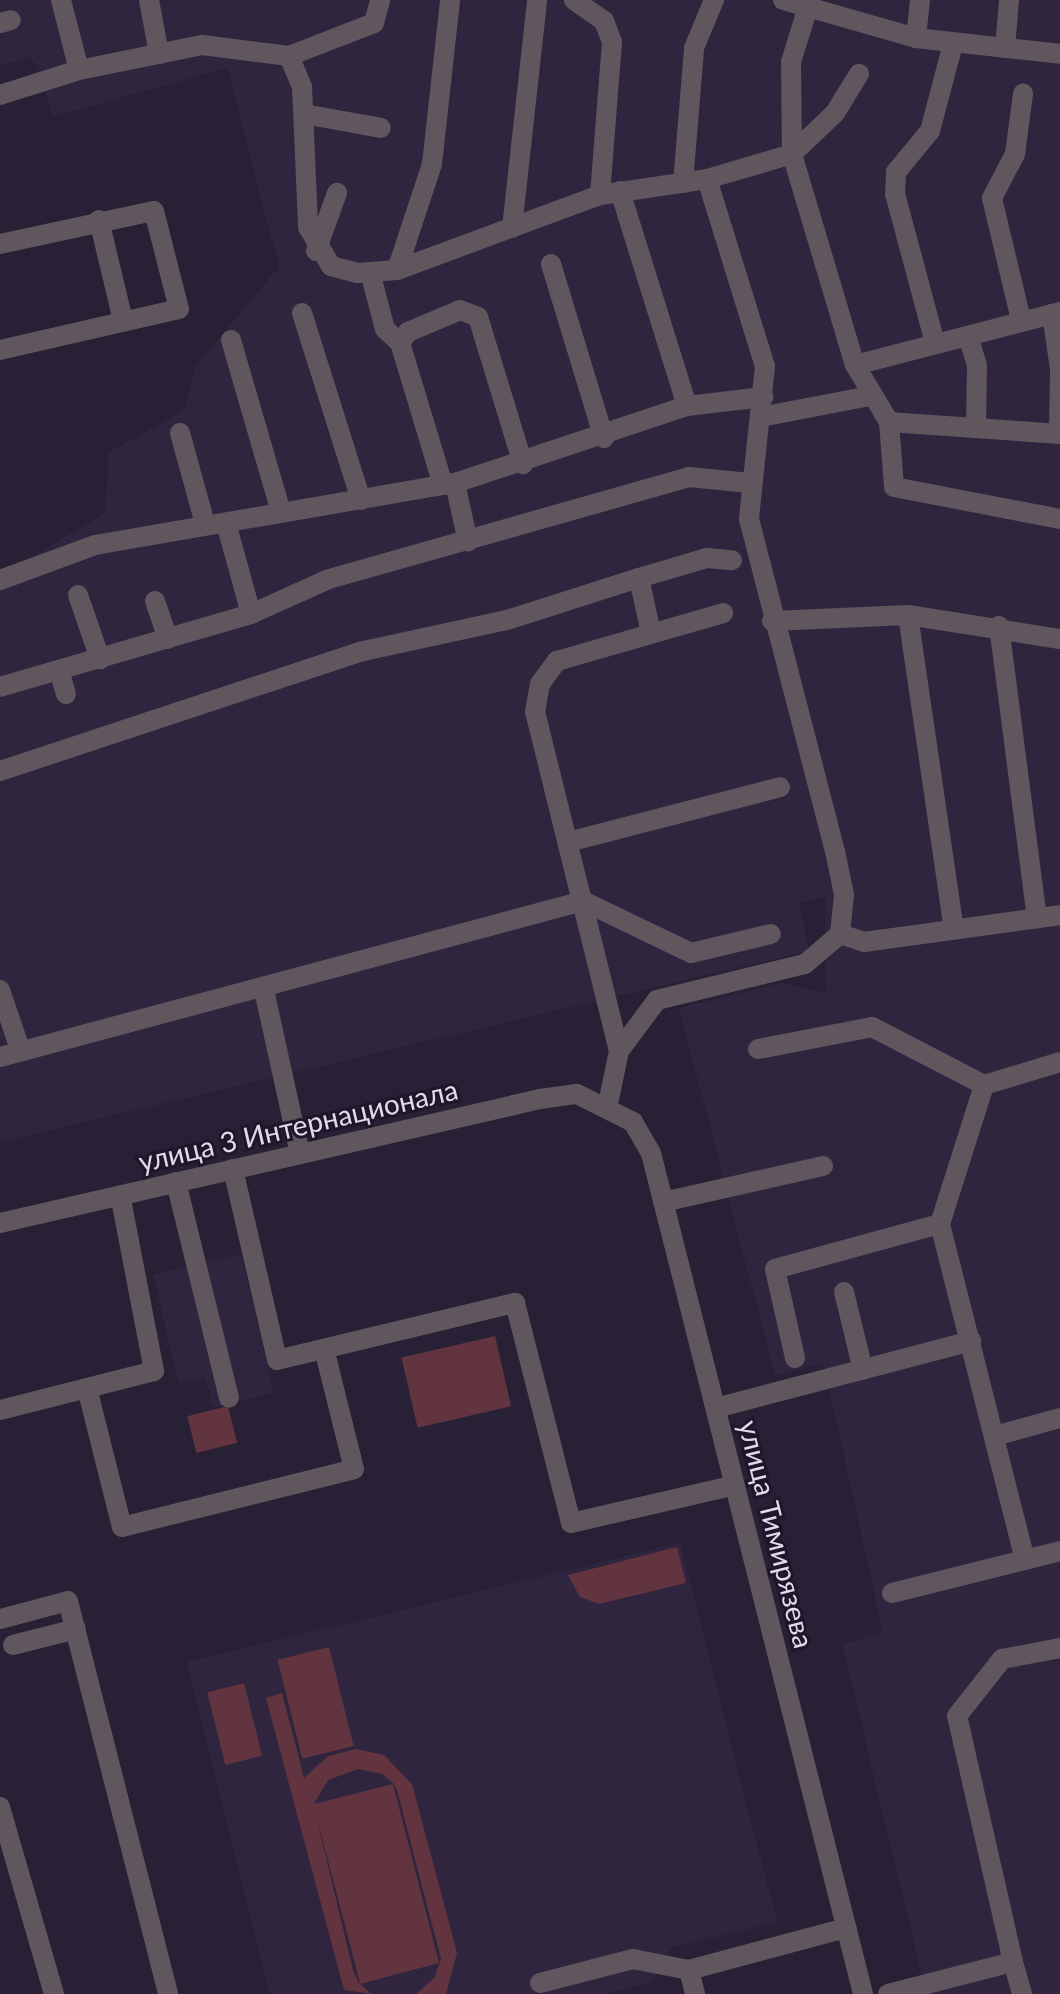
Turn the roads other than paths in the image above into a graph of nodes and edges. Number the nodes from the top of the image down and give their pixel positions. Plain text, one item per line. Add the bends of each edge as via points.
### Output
1 (61, 0) edge
2 (149, 0) edge
3 (380, 0) edge
4 (450, 0) edge
5 (537, 0) edge
6 (574, 0) edge
7 (714, 0) edge
8 (783, 0) edge
9 (920, 0) edge
10 (1009, 0) edge
11 (832, 8) edge
12 (807, 10) junction
13 (916, 38) junction
14 (953, 44) junction
15 (1005, 48) junction
16 (159, 54) junction
17 (1060, 54) edge
18 (289, 56) junction
19 (79, 70) junction
20 (859, 74) dead end
21 (1023, 94) dead end
22 (0, 95) edge
23 (304, 114) junction
24 (381, 128) dead end
25 (792, 154) junction
26 (707, 179) junction
27 (683, 183) junction
28 (337, 193) dead end
29 (610, 193) junction
30 (99, 220) junction
31 (512, 228) junction
32 (0, 244) edge
33 (316, 251) junction
34 (551, 264) dead end
35 (397, 270) junction
36 (370, 272) junction
37 (302, 313) dead end
38 (1056, 313) edge
39 (1021, 320) junction
40 (123, 321) junction
41 (968, 336) junction
42 (231, 340) dead end
43 (400, 343) junction
44 (935, 343) junction
45 (0, 350) edge
46 (855, 365) junction
47 (1060, 370) edge
48 (870, 396) junction
49 (687, 406) junction
50 (762, 407) junction
51 (889, 422) junction
52 (976, 428) junction
53 (180, 433) dead end
54 (1060, 434) edge
55 (604, 438) junction
56 (523, 464) junction
57 (750, 483) junction
58 (449, 484) junction
59 (361, 500) junction
60 (281, 512) junction
61 (1060, 519) edge
62 (226, 523) junction
63 (205, 524) junction
64 (468, 542) junction
65 (732, 560) dead end
66 (639, 578) junction
67 (0, 580) edge
68 (78, 595) dead end
69 (155, 601) dead end
70 (723, 613) dead end
71 (251, 614) junction
72 (908, 615) junction
73 (772, 621) junction
74 (999, 626) junction
75 (651, 633) junction
76 (168, 639) junction
77 (1060, 639) edge
78 (100, 659) junction
79 (59, 670) junction
80 (0, 687) edge
81 (66, 694) dead end
82 (0, 771) edge
83 (780, 787) dead end
84 (568, 842) junction
85 (583, 901) junction
86 (1060, 915) edge
87 (1037, 919) junction
88 (954, 930) junction
89 (771, 934) dead end
90 (840, 934) junction
91 (0, 990) edge
92 (264, 990) junction
93 (758, 1049) dead end
94 (619, 1051) junction
95 (21, 1052) junction
96 (0, 1057) edge
97 (1060, 1062) edge
98 (984, 1085) junction
99 (608, 1104) junction
100 (300, 1154) junction
101 (823, 1166) dead end
102 (233, 1169) junction
103 (176, 1182) junction
104 (120, 1195) junction
105 (663, 1202) junction
106 (0, 1223) edge
107 (940, 1224) junction
108 (844, 1292) dead end
109 (971, 1341) junction
110 (324, 1349) junction
111 (795, 1358) dead end
112 (863, 1370) junction
113 (87, 1388) junction
114 (229, 1398) dead end
115 (716, 1408) junction
116 (0, 1410) edge
117 (1060, 1418) edge
118 (995, 1436) junction
119 (735, 1485) junction
120 (1060, 1551) edge
121 (1025, 1560) junction
122 (892, 1593) dead end
123 (0, 1619) edge
124 (76, 1629) junction
125 (13, 1645) dead end
126 (1060, 1648) edge
127 (0, 1807) edge
128 (846, 1928) junction
129 (1013, 1962) junction
130 (689, 1970) junction
131 (540, 1983) dead end
132 (54, 1994) edge
133 (168, 1994) edge
134 (695, 1994) edge
135 (863, 1994) edge
136 (888, 1994) edge
137 (1022, 1994) edge

1 - 19 street
2 - 16 street
3 - 18 street via 374,23
4 - 35 street via 432,164
5 - 31 street
6 - 29 street via 604,21 612,42
7 - 27 street via 694,48
8 - 12 street
9 - 13 street
10 - 15 street
11 - 12 street
11 - 13 street
12 - 25 street via 791,62
13 - 14 street
14 - 15 street
14 - 44 street via 930,131 896,172 895,194
15 - 17 street
16 - 18 street via 202,45
16 - 19 street
18 - 23 street
19 - 22 street
20 - 25 street via 835,113
21 - 39 street via 1015,154 992,198
23 - 24 street
23 - 33 street via 308,227
25 - 26 street
25 - 46 street
26 - 27 street
26 - 50 street via 765,366
27 - 29 street
28 - 33 street
29 - 31 street
29 - 49 street
30 - 32 street
30 - 40 street
30 - 40 street via 154,211 179,309
31 - 35 street
33 - 36 street via 331,266
34 - 55 street
35 - 36 street
36 - 43 street via 385,329
37 - 59 street
38 - 39 street
38 - 47 street
39 - 41 street
40 - 45 street
41 - 44 street
41 - 52 street via 977,365
42 - 60 street
43 - 56 street via 408,332 460,310 478,317
43 - 58 street
44 - 46 street
46 - 48 street
47 - 54 street
48 - 50 street
48 - 51 street
49 - 50 street
49 - 55 street
50 - 57 street
51 - 52 street
51 - 61 street via 889,475 904,494
52 - 54 street
53 - 63 street
55 - 56 street
56 - 58 street
57 - 64 street via 689,477
57 - 73 street via 749,519
58 - 59 street
58 - 64 street
59 - 60 street
60 - 62 street
62 - 63 street
62 - 71 street
63 - 67 street via 95,545
64 - 71 street via 329,579
65 - 66 street via 707,558
66 - 75 street
66 - 82 street via 507,620 359,652
68 - 78 street
69 - 76 street
70 - 75 street
71 - 76 street
72 - 73 street
72 - 74 street
72 - 88 street
73 - 90 street via 838,866
74 - 77 street
74 - 87 street
75 - 84 street via 557,661 540,684 535,712
76 - 78 street
78 - 79 street
79 - 80 street
79 - 81 street
83 - 84 street
84 - 85 street
85 - 89 street via 691,953
85 - 92 street
85 - 94 street
86 - 87 street
87 - 88 street
88 - 90 street via 864,942
90 - 94 street via 805,964 657,1000
91 - 95 street
92 - 95 street
92 - 100 street
93 - 98 street via 872,1027
94 - 99 street
95 - 96 street
97 - 98 street
98 - 107 street
99 - 100 street, улица 3 Интернационала via 577,1094 540,1099
99 - 105 street, улица Тимирязева via 633,1122 651,1153
100 - 102 street, улица 3 Интернационала
101 - 105 street
102 - 103 street, улица 3 Интернационала
102 - 110 street via 277,1360
103 - 104 street, улица 3 Интернационала
103 - 114 street
104 - 106 street, улица 3 Интернационала
104 - 113 street via 154,1371
105 - 115 street, улица Тимирязева
107 - 109 street
107 - 111 street via 775,1269
108 - 112 street
109 - 112 street
109 - 118 street
110 - 113 street via 354,1469 122,1527
110 - 119 street via 515,1303 571,1523
112 - 115 street
113 - 116 street
115 - 119 street, улица Тимирязева
117 - 118 street
118 - 121 street
119 - 128 street, улица Тимирязева
120 - 121 street
121 - 122 street
123 - 124 street via 68,1601
124 - 125 street
124 - 133 street
126 - 129 street via 1002,1659 957,1716
127 - 132 street
128 - 130 street
128 - 135 street, улица Тимирязева
129 - 136 street
129 - 137 street
130 - 131 street via 633,1959
130 - 134 street

